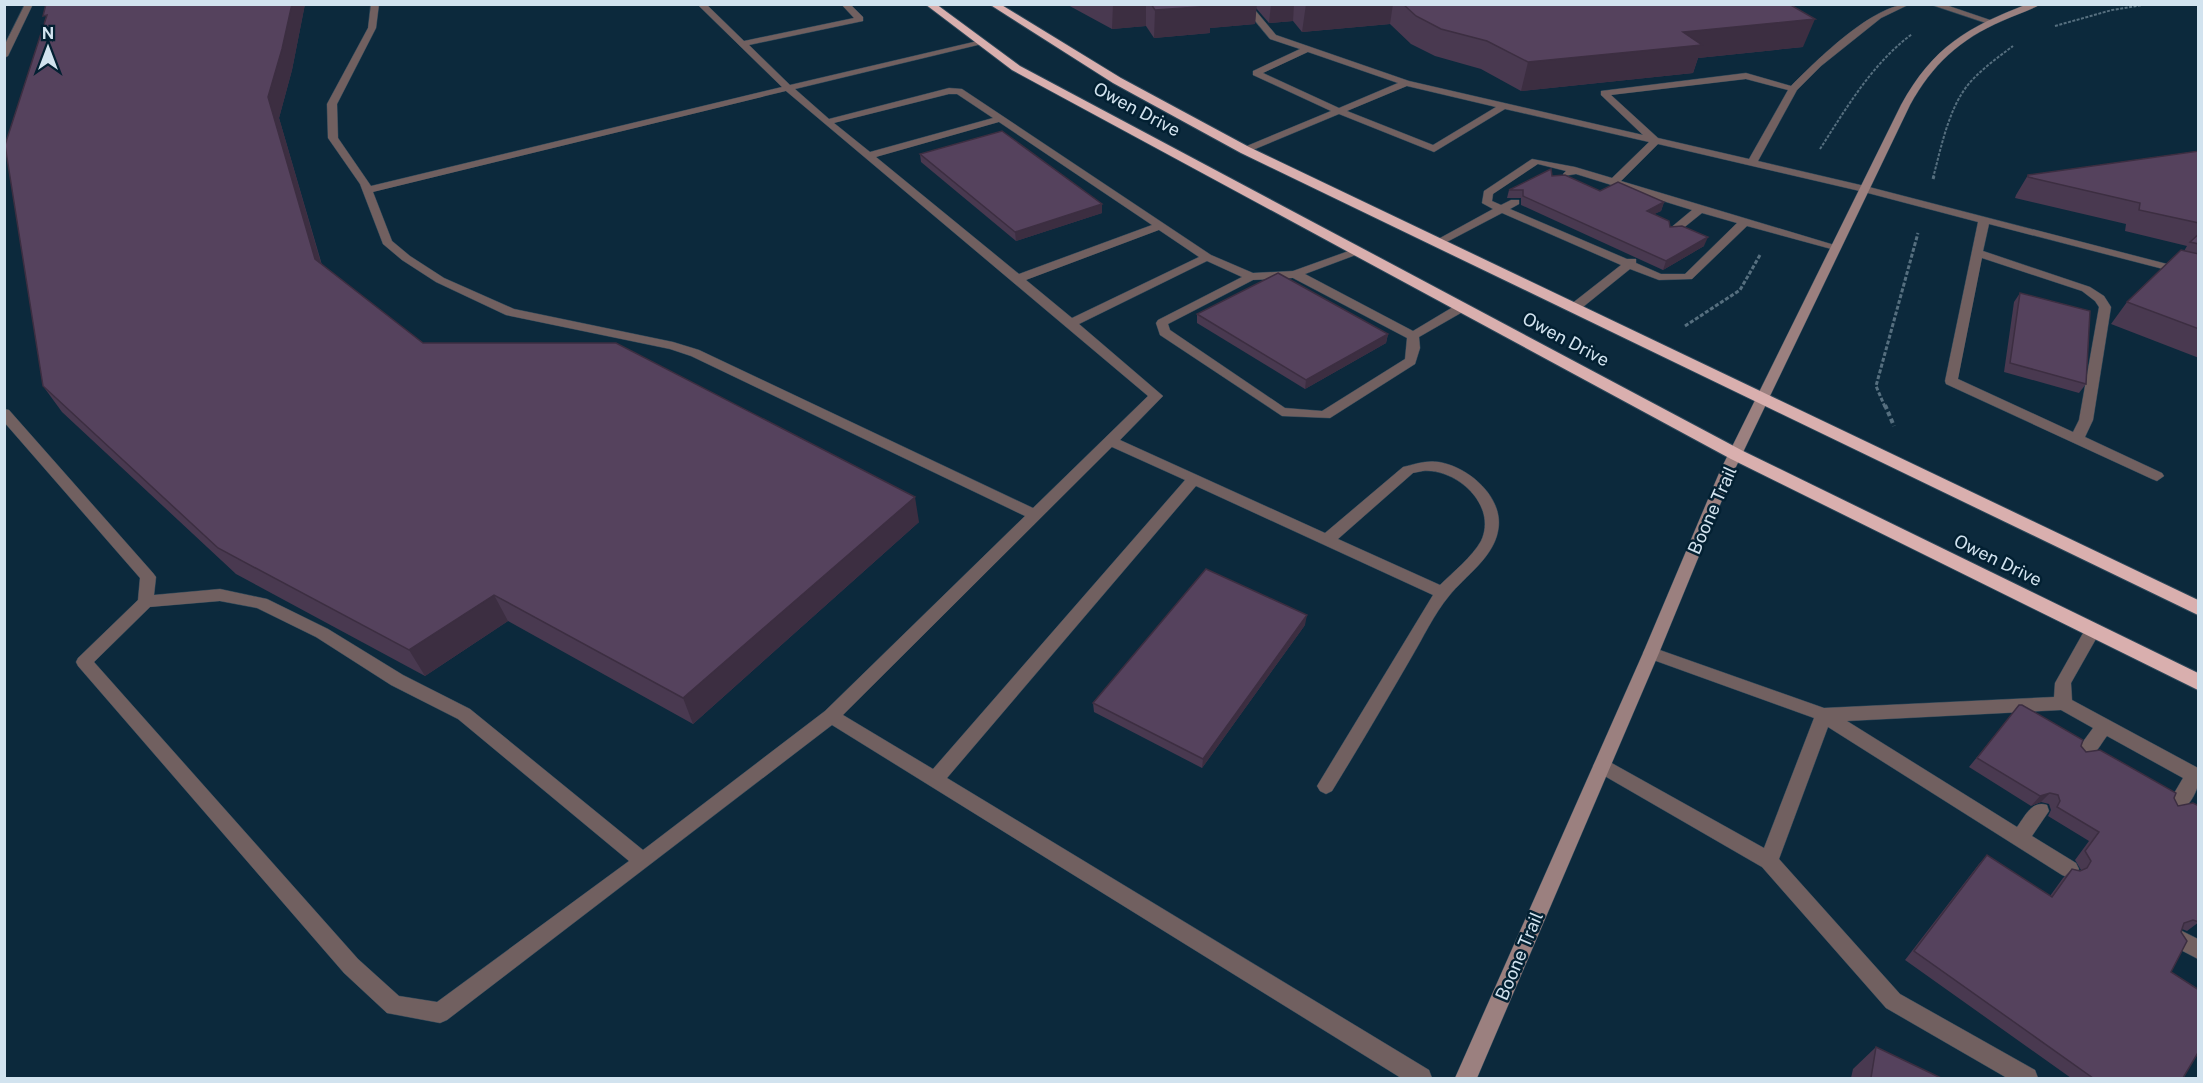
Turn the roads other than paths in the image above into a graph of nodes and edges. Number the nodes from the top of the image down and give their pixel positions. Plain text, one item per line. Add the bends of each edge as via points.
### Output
1 (29, 4) edge
2 (375, 4) edge
3 (701, 4) edge
4 (844, 4) edge
5 (929, 4) edge
6 (993, 4) edge
7 (1245, 4) edge
8 (1906, 4) edge
9 (1933, 4) edge
10 (2018, 4) edge
11 (2032, 6) edge
12 (1992, 22) junction
13 (982, 43) junction
14 (743, 44) junction
15 (1307, 49) junction
16 (4, 56) edge
17 (1406, 83) junction
18 (788, 87) junction
19 (1793, 89) junction
20 (1502, 107) junction
21 (1339, 111) junction
22 (1000, 118) junction
23 (827, 122) junction
24 (1655, 141) junction
25 (1245, 150) junction
26 (868, 156) junction
27 (1752, 163) junction
28 (1575, 170) junction
29 (1555, 181) edge
30 (1614, 183) junction
31 (1865, 189) junction
32 (368, 190) junction
33 (1515, 202) edge
34 (1501, 209) junction
35 (1700, 209) junction
36 (1984, 220) junction
37 (1744, 222) junction
38 (1160, 226) junction
39 (1672, 232) edge
40 (1437, 243) junction
41 (1835, 247) junction
42 (1357, 251) junction
43 (1978, 253) junction
44 (1207, 257) junction
45 (1632, 261) junction
46 (1295, 274) junction
47 (2199, 275) edge
48 (1251, 277) junction
49 (1017, 279) junction
50 (1462, 307) junction
51 (1574, 308) junction
52 (1071, 323) junction
53 (1413, 336) junction
54 (1761, 399) junction
55 (4, 412) edge
56 (2078, 439) junction
57 (1111, 441) junction
58 (1737, 455) junction
59 (2157, 476) dead end
60 (1194, 479) junction
61 (1035, 515) junction
62 (1327, 540) junction
63 (1442, 592) junction
64 (146, 602) junction
65 (2199, 608) edge
66 (2093, 630) junction
67 (1651, 653) junction
68 (2199, 682) edge
69 (2063, 704) junction
70 (1824, 715) junction
71 (831, 716) junction
72 (2105, 725) junction
73 (2083, 754) edge
74 (1602, 766) junction
75 (2197, 776) edge
76 (935, 779) junction
77 (1326, 786) dead end
78 (2175, 807) edge
79 (2040, 811) dead end
80 (2020, 838) junction
81 (643, 861) junction
82 (1769, 861) junction
83 (2069, 869) edge
84 (1421, 1078) edge
85 (1466, 1078) edge
86 (2027, 1078) edge

1 - 16 lane
2 - 32 lane via 372,28 332,104 333,138
3 - 14 lane
4 - 14 lane via 860,19
5 - 13 highway, Owen Drive
6 - 25 highway, Owen Drive via 1052,44
7 - 15 lane via 1273,37
8 - 19 lane via 1878,16
9 - 12 lane
10 - 11 lane
11 - 12 street, Boone Trail
12 - 31 street, Boone Trail via 1943,53 1920,78
13 - 18 lane
13 - 42 highway, Owen Drive via 1016,68
14 - 18 lane
15 - 17 lane
15 - 21 lane via 1256,73
17 - 20 lane
17 - 21 lane
18 - 23 lane
18 - 32 lane
19 - 24 lane via 1746,76 1604,93
19 - 27 lane
20 - 21 lane via 1434,149
20 - 24 lane
21 - 25 lane
22 - 23 lane via 959,91 949,91
22 - 26 lane
22 - 38 lane
23 - 26 lane
24 - 27 lane
24 - 30 lane
25 - 40 highway, Owen Drive
26 - 49 lane
27 - 31 lane
28 - 29 lane
28 - 30 lane
28 - 34 lane via 1536,161 1488,192 1487,203
30 - 35 lane
31 - 36 lane
31 - 41 street, Boone Trail
32 - 61 lane via 387,243 440,280 510,312 695,353
33 - 34 lane
34 - 40 lane
34 - 45 lane
35 - 37 lane
35 - 39 lane
36 - 43 lane
36 - 47 lane
37 - 41 lane
37 - 45 lane via 1688,277 1659,277
38 - 44 lane
38 - 49 lane
40 - 51 highway, Owen Drive
41 - 54 street, Boone Trail
42 - 46 lane
42 - 50 highway, Owen Drive
43 - 56 lane via 1951,381
43 - 56 lane via 2086,289 2105,308 2086,420
44 - 48 lane
44 - 52 lane
45 - 51 lane
46 - 48 lane
46 - 53 lane
48 - 53 lane via 1162,323 1164,332 1282,412 1325,415 1411,361
49 - 52 lane
50 - 53 lane
50 - 58 highway, Owen Drive
51 - 54 highway, Owen Drive
52 - 57 lane via 1156,396
54 - 58 street, Boone Trail
54 - 65 highway, Owen Drive
55 - 64 lane via 148,576
56 - 59 lane
57 - 60 lane
57 - 61 lane
58 - 66 highway, Owen Drive
58 - 67 street, Boone Trail
60 - 62 lane
60 - 76 lane
61 - 71 lane
62 - 63 lane
62 - 63 lane via 1407,470 1423,465 1449,469 1465,478 1485,499 1492,518 1488,541
63 - 77 lane
64 - 81 lane via 220,595 261,603 322,633 397,680 464,714
64 - 81 lane via 84,662 351,966 394,1006 440,1013
66 - 68 highway, Owen Drive
66 - 69 lane via 2063,683
67 - 70 lane
67 - 74 street, Boone Trail
69 - 70 lane
69 - 72 lane
70 - 80 lane
70 - 82 lane
71 - 76 lane
71 - 81 lane
72 - 73 lane
72 - 75 lane
74 - 82 lane
74 - 85 street, Boone Trail
75 - 78 lane
76 - 84 lane
79 - 80 lane
80 - 83 lane
82 - 86 lane via 1893,1001

